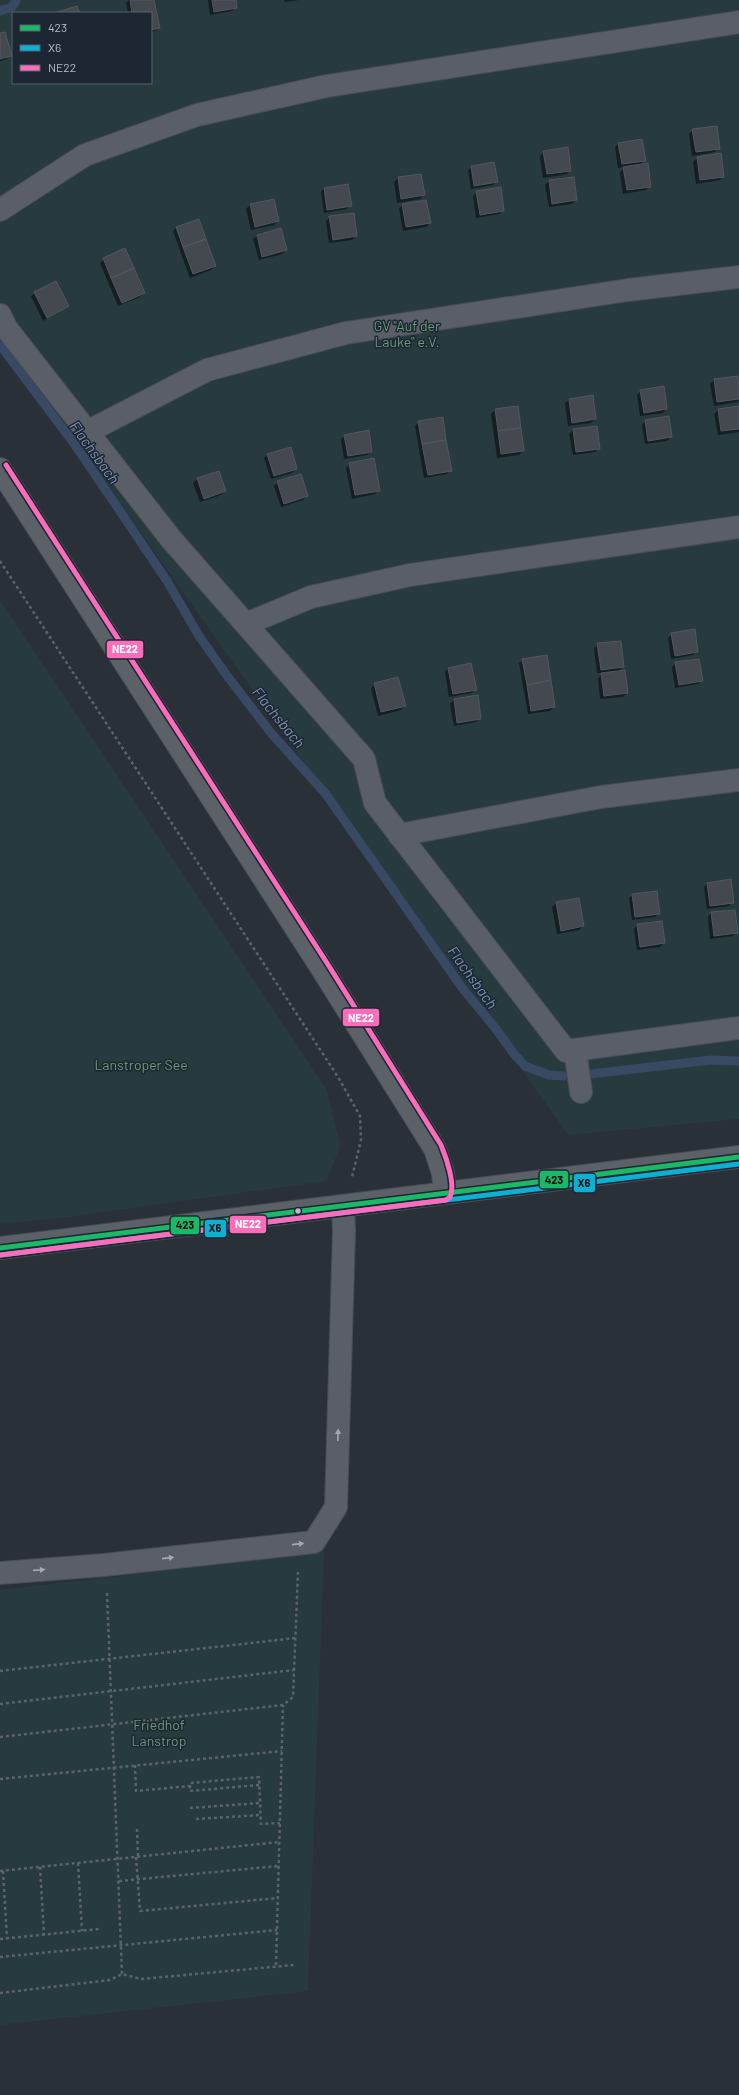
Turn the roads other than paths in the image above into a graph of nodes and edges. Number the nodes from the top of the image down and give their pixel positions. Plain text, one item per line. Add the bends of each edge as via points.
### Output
1 (739, 22) edge
2 (0, 210) edge
3 (739, 277) edge
4 (0, 315) edge
5 (87, 432) junction
6 (0, 469) edge
7 (739, 527) edge
8 (246, 624) junction
9 (739, 780) edge
10 (399, 835) junction
11 (739, 1028) edge
12 (575, 1050) junction
13 (581, 1092) dead end
14 (739, 1157) edge
15 (445, 1193) junction
16 (343, 1207) junction
17 (0, 1248) edge
18 (0, 1573) edge

1 - 2 lane via 327,86 197,115 85,155
3 - 5 lane via 628,290 346,333 207,370
4 - 5 lane via 7,329
5 - 8 lane via 171,539
6 - 15 main road via 321,967 435,1149
7 - 8 lane via 410,575 311,597
8 - 10 lane via 364,759 375,802
9 - 10 lane via 601,796
10 - 12 lane via 566,1051
11 - 12 lane
12 - 13 lane
14 - 15 main road
15 - 16 main road
16 - 17 main road
18 -> 16 lane via 104,1565 314,1542 336,1507

